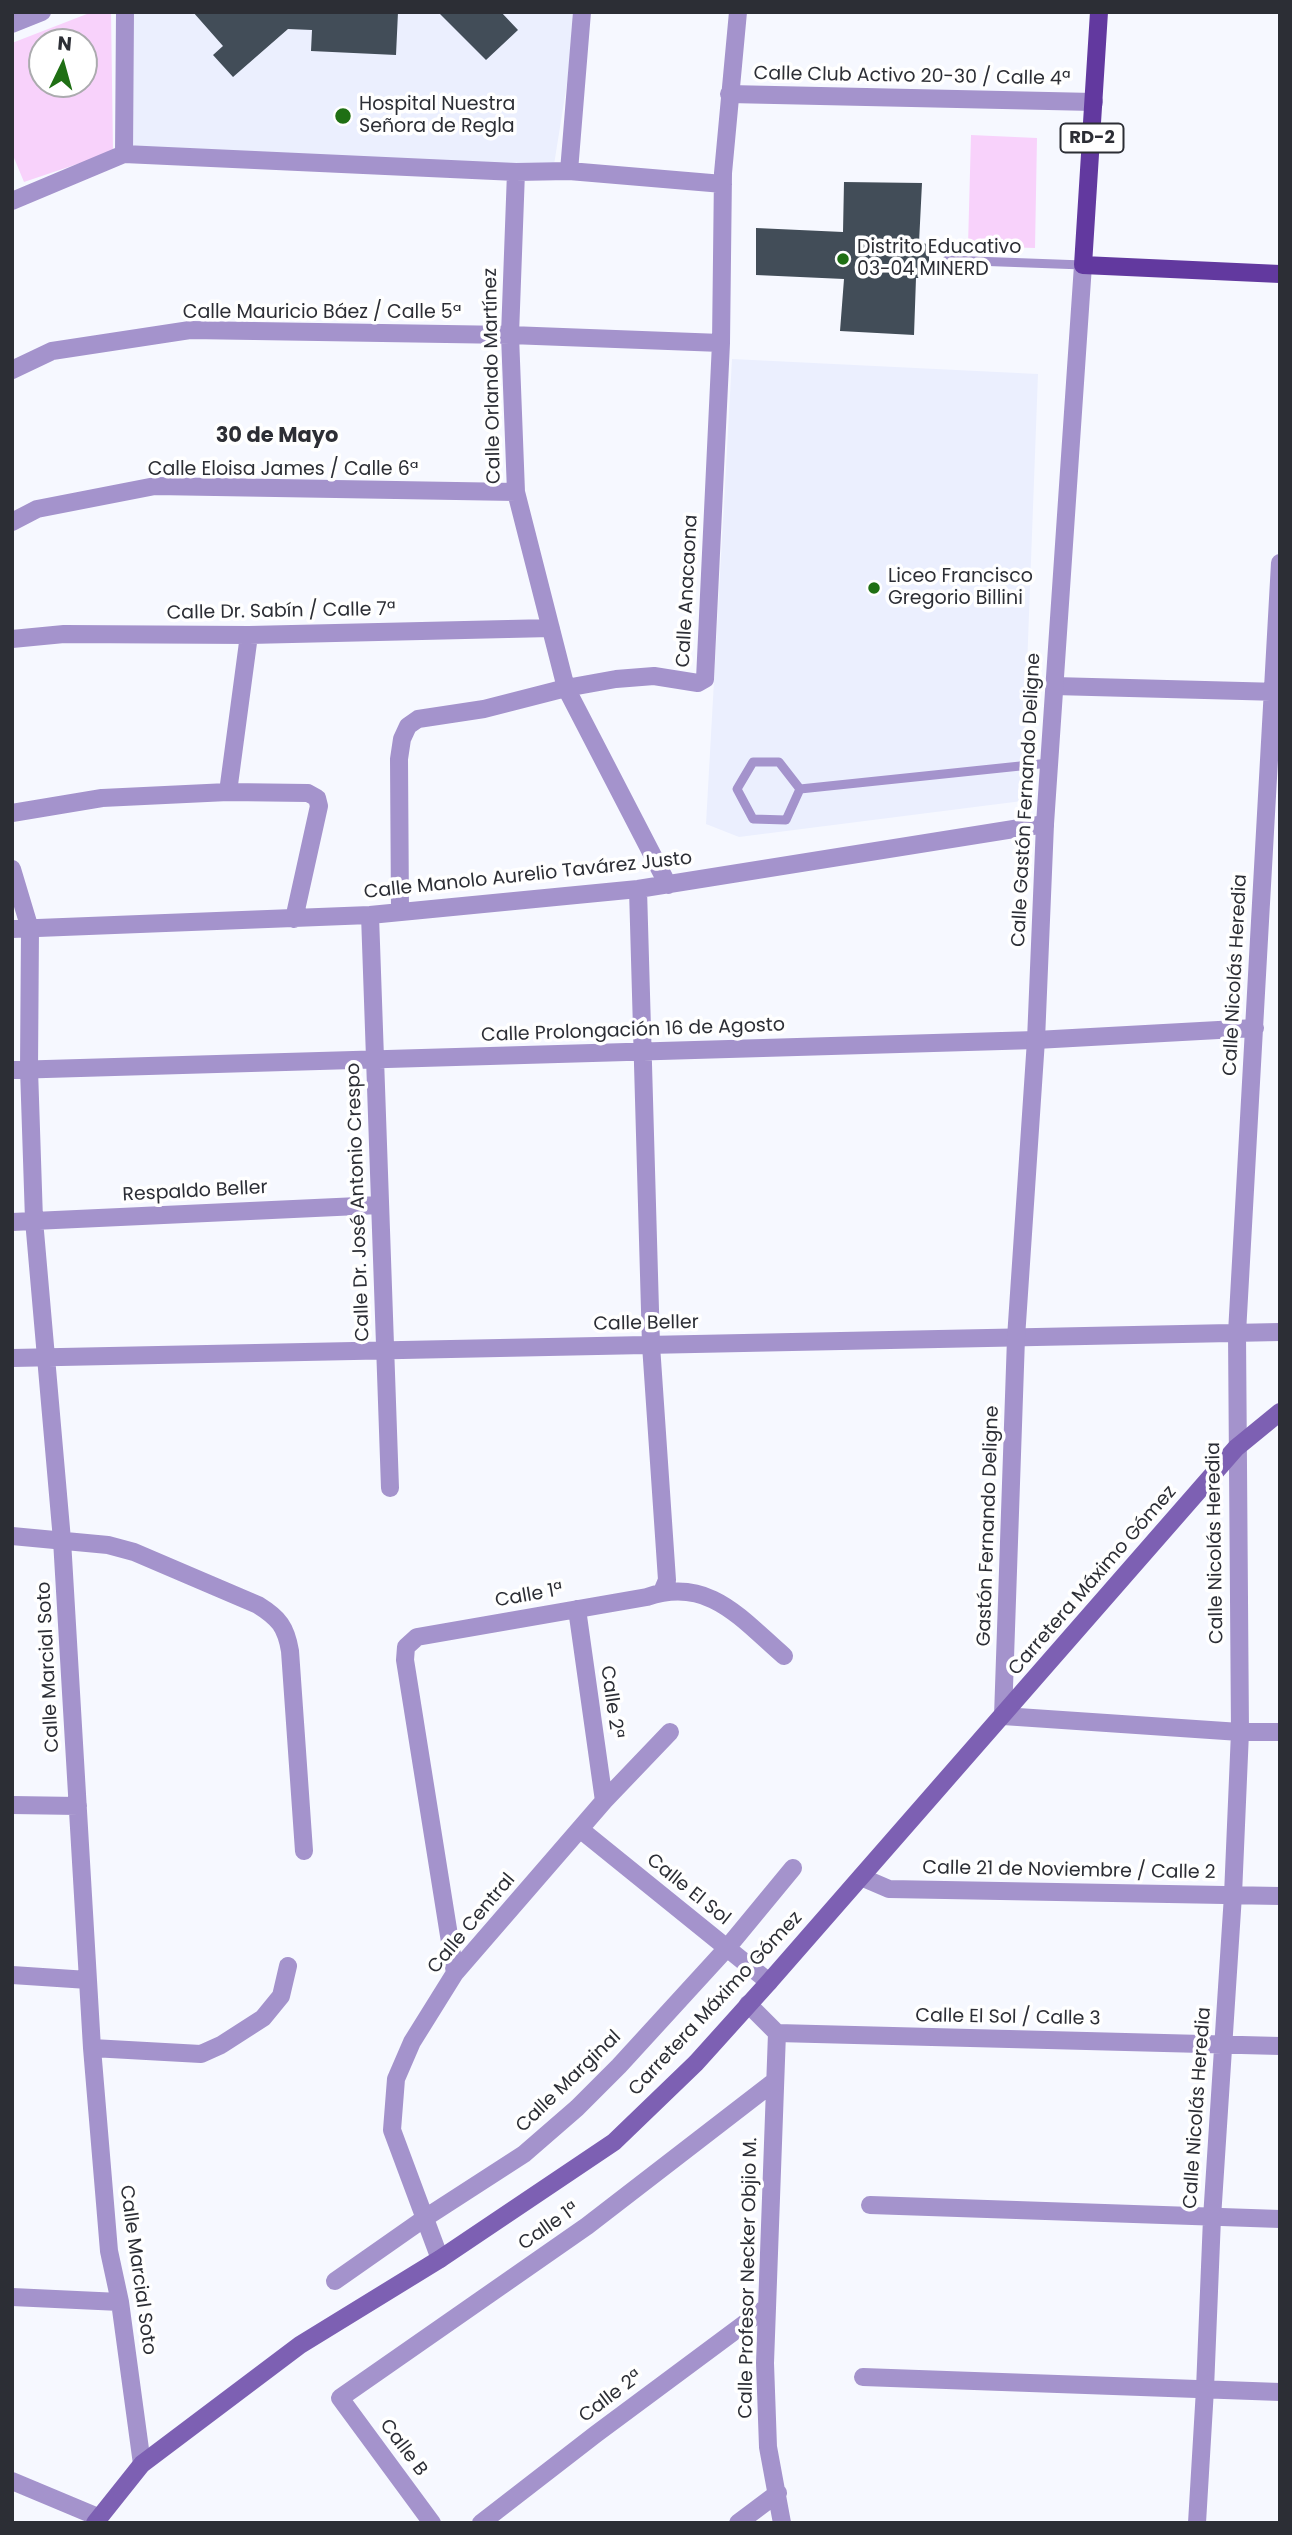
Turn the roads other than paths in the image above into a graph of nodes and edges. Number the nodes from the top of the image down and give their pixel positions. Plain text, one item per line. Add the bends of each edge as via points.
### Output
1 (42, 12) edge
2 (125, 12) edge
3 (582, 12) edge
4 (738, 12) edge
5 (1099, 12) edge
6 (12, 24) edge
7 (729, 94) junction
8 (1094, 102) junction
9 (124, 154) junction
10 (569, 171) junction
11 (516, 172) junction
12 (723, 184) junction
13 (12, 201) edge
14 (947, 260) dead end
15 (1083, 265) junction
16 (1280, 274) edge
17 (510, 335) junction
18 (721, 342) junction
19 (12, 370) edge
20 (516, 492) junction
21 (12, 522) edge
22 (1280, 563) edge
23 (551, 628) junction
24 (249, 635) junction
25 (12, 639) edge
26 (1054, 686) junction
27 (566, 688) junction
28 (1276, 692) edge
29 (1049, 763) junction
30 (800, 789) junction
31 (228, 792) junction
32 (12, 813) edge
33 (1045, 824) junction
34 (12, 869) edge
35 (668, 885) junction
36 (638, 889) junction
37 (400, 912) junction
38 (370, 915) junction
39 (294, 919) junction
40 (21, 929) edge
41 (1255, 1028) junction
42 (1036, 1040) junction
43 (643, 1052) junction
44 (375, 1060) junction
45 (21, 1069) edge
46 (380, 1205) junction
47 (34, 1220) junction
48 (12, 1222) edge
49 (1280, 1332) edge
50 (1237, 1333) junction
51 (1016, 1338) junction
52 (651, 1345) junction
53 (386, 1351) junction
54 (45, 1357) junction
55 (12, 1358) edge
56 (1280, 1412) edge
57 (1236, 1448) junction
58 (390, 1488) dead end
59 (12, 1536) edge
60 (62, 1540) junction
61 (662, 1592) junction
62 (577, 1609) junction
63 (784, 1656) dead end
64 (1003, 1716) junction
65 (670, 1732) dead end
66 (1240, 1732) junction
67 (1280, 1732) edge
68 (604, 1801) junction
69 (12, 1805) edge
70 (78, 1806) junction
71 (581, 1830) junction
72 (303, 1852) dead end
73 (793, 1868) dead end
74 (861, 1877) junction
75 (1233, 1895) junction
76 (1280, 1896) edge
77 (727, 1948) junction
78 (288, 1966) dead end
79 (455, 1973) junction
80 (12, 1975) edge
81 (88, 1980) junction
82 (769, 1982) junction
83 (748, 2004) junction
84 (777, 2033) junction
85 (1224, 2044) junction
86 (1280, 2046) edge
87 (92, 2048) junction
88 (775, 2081) junction
89 (870, 2205) dead end
90 (425, 2218) junction
91 (1212, 2218) junction
92 (1280, 2219) edge
93 (440, 2259) junction
94 (335, 2281) dead end
95 (12, 2297) edge
96 (120, 2302) junction
97 (767, 2307) junction
98 (863, 2377) dead end
99 (1205, 2389) junction
100 (1280, 2392) edge
101 (340, 2398) joint
102 (142, 2464) junction
103 (12, 2482) edge
104 (778, 2493) junction
105 (96, 2520) edge
106 (432, 2523) edge
107 (481, 2523) edge
108 (738, 2523) edge
109 (782, 2523) edge
110 (1197, 2523) edge

1 - 6 street
2 - 9 street
3 - 10 street
4 - 7 street, Calle Anacaona
5 - 8 main road, RD-2
7 - 8 street, Calle Club Activo 20-30 / Calle 4ª
7 - 12 street, Calle Anacaona
8 - 15 main road, RD-2
9 - 11 street
9 - 13 street
10 - 11 street
10 - 12 street
11 - 17 street, Calle Orlando Martínez
12 - 18 street, Calle Anacaona
14 - 15 lane
15 - 16 main road
15 - 26 street, Calle Gastón Fernando Deligne
17 - 18 street, Calle Mauricio Báez / Calle 5ª
17 - 19 street, Calle Mauricio Báez / Calle 5ª via 190,330 52,351
17 - 20 street, Calle Orlando Martínez
18 - 27 street, Calle Anacaona via 705,680 698,683 654,676
20 - 21 street, Calle Eloisa James / Calle 6ª via 155,486 37,509
20 - 23 street, Calle Orlando Martínez
22 - 28 street, Calle Nicolás Heredia
23 - 24 street, Calle Dr. Sabín / Calle 7ª
23 - 27 street, Calle Orlando Martínez
24 - 25 street, Calle Dr. Sabín / Calle 7ª via 64,634
24 - 31 street
26 - 28 street
26 - 29 street, Calle Gastón Fernando Deligne
27 - 35 street, Calle Orlando Martínez
27 - 37 street, Calle Anacaona via 484,709 418,719 408,726 399,759
28 - 41 street, Calle Nicolás Heredia
29 - 30 lane
29 - 33 street, Calle Gastón Fernando Deligne
30 - 30 lane via 779,762 753,762 737,789 753,819 786,820
31 - 32 street via 102,797
31 - 39 street via 308,793 317,798
33 - 35 street, Calle Manolo Aurelio Tavárez Justo
33 - 42 street, Calle Gastón Fernando Deligne
34 - 40 street, Calle Marcial Soto
35 - 36 street, Calle Manolo Aurelio Tavárez Justo
36 - 37 street, Calle Manolo Aurelio Tavárez Justo
36 - 43 street
37 - 38 street, Calle Manolo Aurelio Tavárez Justo
38 - 39 street, Calle Manolo Aurelio Tavárez Justo
38 - 44 street, Calle Dr. José Antonio Crespo
39 - 40 street, Calle Manolo Aurelio Tavárez Justo
40 - 45 street, Calle Marcial Soto
41 - 42 street, Calle Prolongación 16 de Agosto
41 - 50 street, Calle Nicolás Heredia
42 - 43 street, Calle Prolongación 16 de Agosto
42 - 51 street, Calle Gastón Fernando Deligne
43 - 44 street, Calle Prolongación 16 de Agosto
43 - 52 street
44 - 45 street, Calle Prolongación 16 de Agosto
44 - 46 street, Calle Dr. José Antonio Crespo
45 - 47 street, Calle Marcial Soto
46 - 47 street, Respaldo Beller
46 - 53 street, Calle Dr. José Antonio Crespo
47 - 48 street, Respaldo Beller
47 - 54 street, Calle Marcial Soto
49 - 50 street, Calle Beller
50 - 51 street, Calle Beller
50 - 57 street, Calle Nicolás Heredia
51 - 52 street, Calle Beller
51 - 64 street, Gastón Fernando Deligne
52 - 53 street, Calle Beller
52 - 61 street via 667,1580
53 - 54 street, Calle Beller
53 - 58 street, Calle Dr. José Antonio Crespo
54 - 55 street, Calle Beller
54 - 60 street, Calle Marcial Soto
56 - 57 main road, Carretera Máximo Gómez
57 - 64 main road, Carretera Máximo Gómez
57 - 66 street, Calle Nicolás Heredia
59 - 60 street
60 - 70 street, Calle Marcial Soto
60 - 72 street via 134,1552 274,1615 287,1634 290,1651
61 - 62 street, Calle 1ª
61 - 63 street, Calle 1ª via 697,1592 718,1600
62 - 68 street, Calle 2ª
62 - 79 street, Calle 1ª via 417,1637 407,1647 405,1660
64 - 66 street
64 - 74 main road, Carretera Máximo Gómez
65 - 68 street, Calle Central
66 - 67 street
66 - 75 street, Calle Nicolás Heredia
68 - 71 street, Calle Central
69 - 70 street
70 - 81 street, Calle Marcial Soto
71 - 77 street, Calle El Sol
71 - 79 street, Calle Central
73 - 77 street, Calle Marginal
74 - 75 street, Calle 21 de Noviembre / Calle 2 via 888,1889
74 - 82 main road, Carretera Máximo Gómez
75 - 76 street, Calle 21 de Noviembre / Calle 2
75 - 85 street, Calle Nicolás Heredia
77 - 82 street, Calle El Sol
77 - 90 street, Calle Marginal via 577,2108 524,2154
78 - 87 street via 281,1996 263,2018 201,2054
79 - 90 street, Calle Central via 412,2042 396,2079 392,2130
80 - 81 street
81 - 87 street, Calle Marcial Soto
82 - 83 main road, Carretera Máximo Gómez
83 - 84 street
83 - 93 main road, Carretera Máximo Gómez via 696,2063 614,2142
84 - 85 street, Calle El Sol / Calle 3
84 - 88 street, Calle Profesor Necker Objio M.
85 - 86 street, Calle El Sol / Calle 3
85 - 91 street, Calle Nicolás Heredia
87 - 96 street, Calle Marcial Soto via 109,2251
88 - 97 street, Calle Profesor Necker Objio M.
88 - 101 street, Calle 1ª via 587,2226
89 - 91 street
90 - 93 street, Calle Central
90 - 94 street, Calle Marginal
91 - 92 street
91 - 99 street, Calle Nicolás Heredia
93 - 102 main road, Carretera Máximo Gómez via 300,2345
95 - 96 street
96 - 102 street, Calle Marcial Soto
97 - 104 street, Calle Profesor Necker Objio M. via 768,2447
97 - 107 street, Calle 2ª
98 - 99 street
99 - 100 street
99 - 110 street, Calle Nicolás Heredia
101 - 106 street, Calle B
102 - 105 main road, Carretera Máximo Gómez
103 - 105 street
104 - 108 street
104 - 109 street, Calle Profesor Necker Objio M.

